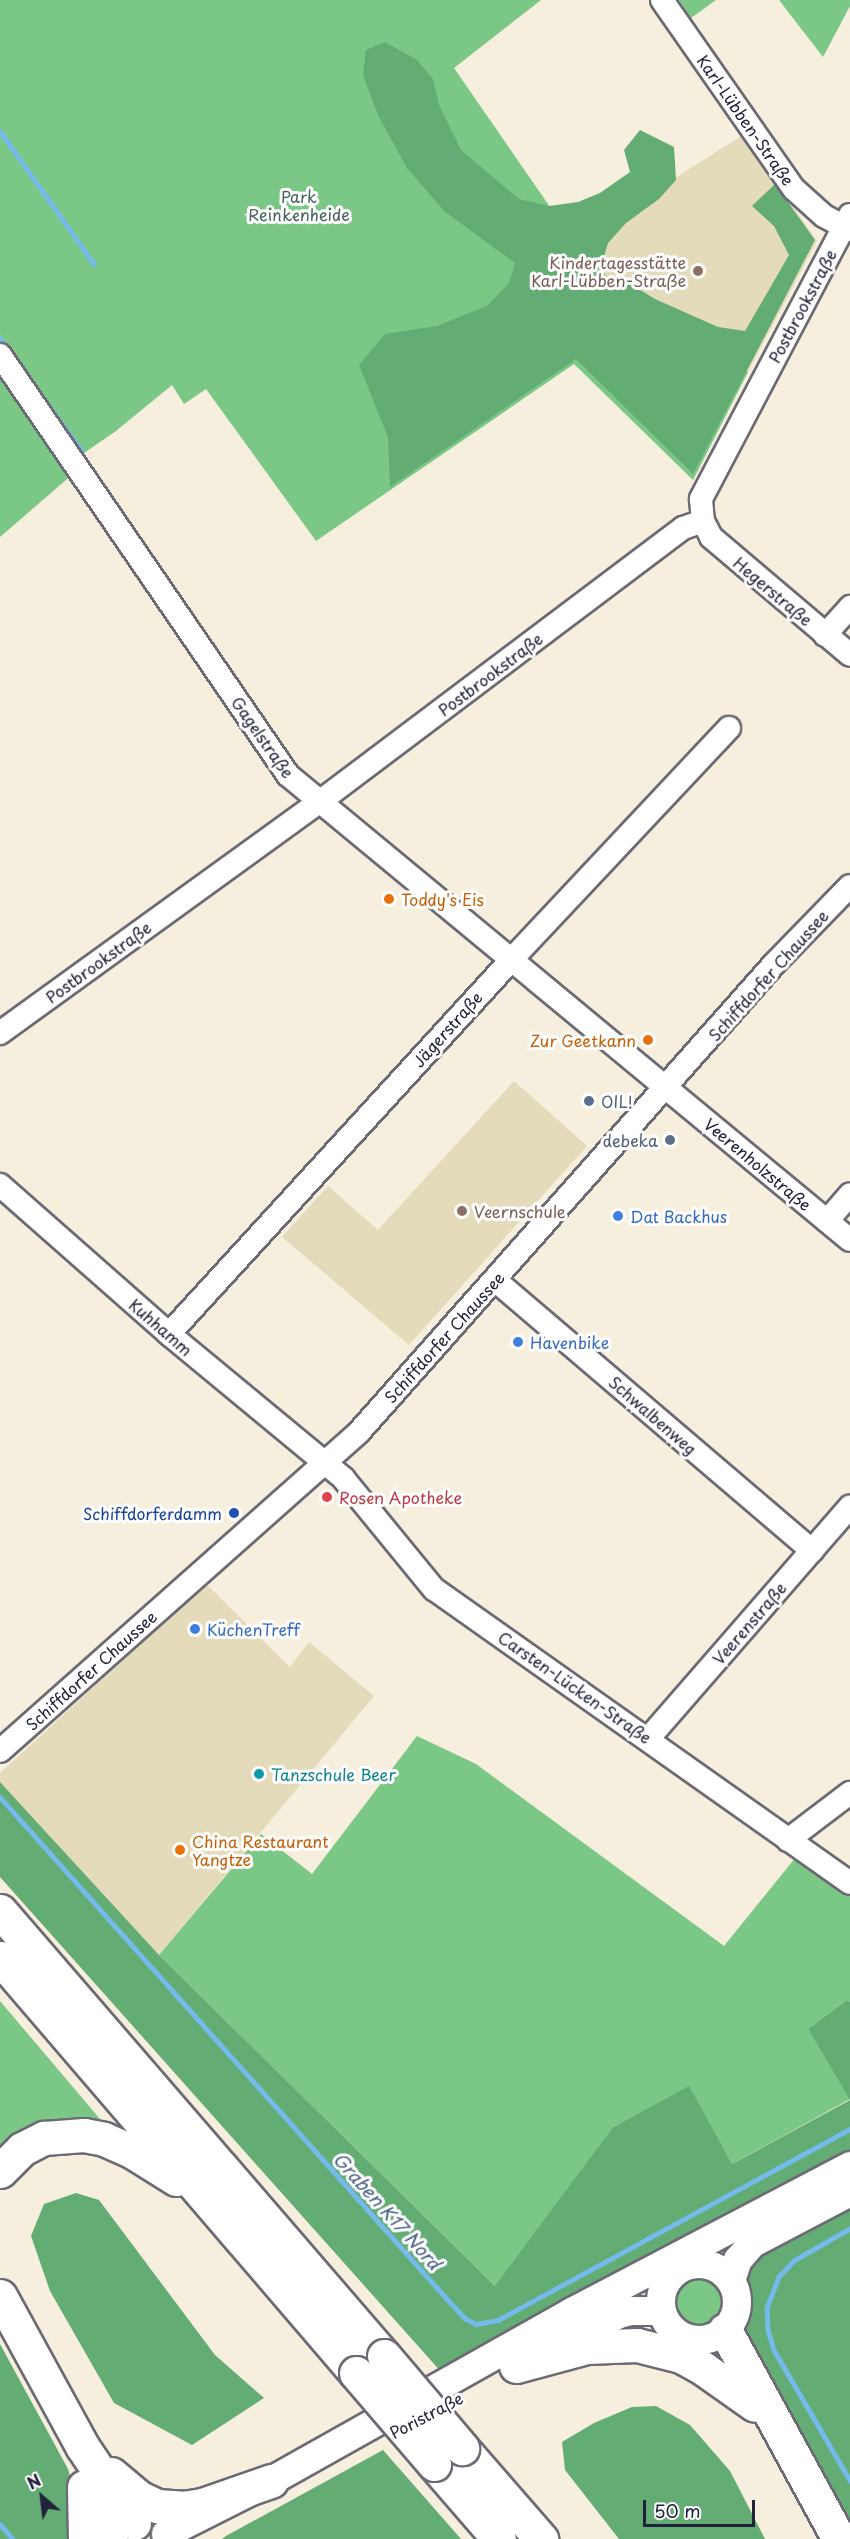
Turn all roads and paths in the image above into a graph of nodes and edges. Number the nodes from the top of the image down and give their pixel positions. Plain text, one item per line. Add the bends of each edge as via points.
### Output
1 (662, 0) edge
2 (848, 224) edge
3 (0, 355) edge
4 (703, 521) junction
5 (850, 607) edge
6 (825, 634) junction
7 (850, 656) edge
8 (729, 728) dead end
9 (318, 803) junction
10 (850, 886) edge
11 (512, 959) junction
12 (0, 1033) edge
13 (666, 1088) junction
14 (0, 1185) edge
15 (850, 1195) edge
16 (827, 1221) junction
17 (850, 1240) edge
18 (495, 1280) junction
19 (168, 1334) junction
20 (326, 1464) junction
21 (850, 1507) edge
22 (812, 1551) junction
23 (648, 1739) junction
24 (0, 1751) edge
25 (850, 1793) edge
26 (788, 1840) junction
27 (850, 1883) edge
28 (0, 1911) edge
29 (0, 1958) edge
30 (850, 2166) edge
31 (0, 2170) edge
32 (850, 2192) edge
33 (781, 2200) junction
34 (220, 2214) junction
35 (722, 2274) junction
36 (0, 2296) edge
37 (662, 2301) junction
38 (572, 2312) junction
39 (0, 2316) edge
40 (717, 2335) junction
41 (516, 2366) junction
42 (755, 2405) junction
43 (81, 2454) junction
44 (271, 2481) junction
45 (110, 2534) edge
46 (168, 2537) edge
47 (196, 2539) edge
48 (499, 2539) edge
49 (541, 2539) edge
50 (828, 2539) edge
51 (839, 2539) edge

1 - 2 street, Karl-Lübben-Straße via 794,189 824,216
2 - 4 street, Postbrookstraße via 704,492
3 - 9 street, Gagelstraße via 288,775
4 - 6 street, Hegerstraße via 711,537 727,553
4 - 9 street, Postbrookstraße via 683,528
5 - 6 street
6 - 7 street, Hegerstraße
8 - 11 street, Jägerstraße
9 - 11 street, Gagelstraße
9 - 12 street, Postbrookstraße
10 - 13 street, Schiffdorfer Chaussee via 779,959
11 - 13 street, Gagelstraße
11 - 19 street, Jägerstraße
13 - 16 street, Veerenholzstraße
13 - 18 street, Schiffdorfer Chaussee
14 - 19 street, Kuhhamm
15 - 16 street
16 - 17 street, Veerenholzstraße
18 - 20 street, Schiffdorfer Chaussee
18 - 22 street, Schwalbenweg
19 - 20 street, Kuhhamm
20 - 23 street, Carsten-Lücken-Straße via 343,1478 434,1589
20 - 24 street, Schiffdorfer Chaussee
21 - 22 street, Veerenstraße
22 - 23 street, Veerenstraße
23 - 26 street, Carsten-Lücken-Straße
25 - 26 street
26 - 27 street, Carsten-Lücken-Straße
28 - 49 highway, bridge
29 - 34 highway
30 - 33 main road, Poristraße
31 - 34 highway via 22,2149 44,2138 84,2135 104,2139 161,2168
32 - 35 main road via 753,2243
33 - 35 main road, Poristraße
33 - 38 main road, Poristraße
34 - 48 highway, bridge
35 - 37 main road via 703,2264 682,2268 673,2273
35 - 40 main road via 737,2301 732,2322
36 - 43 highway
37 - 38 main road, Poristraße via 622,2297
37 - 40 main road via 673,2332 690,2340
37 - 41 main road, Poristraße via 619,2314
38 - 44 main road, Poristraße
39 - 43 highway
40 - 42 highway
40 - 51 highway
41 - 42 highway via 586,2347 636,2345 681,2356
41 - 47 main road, Poristraße
42 - 50 highway
43 - 44 highway via 157,2506 202,2505
43 - 45 highway
43 - 45 highway via 86,2506
44 - 46 main road, Poristraße
45 - 46 main road, Poristraße via 146,2523

